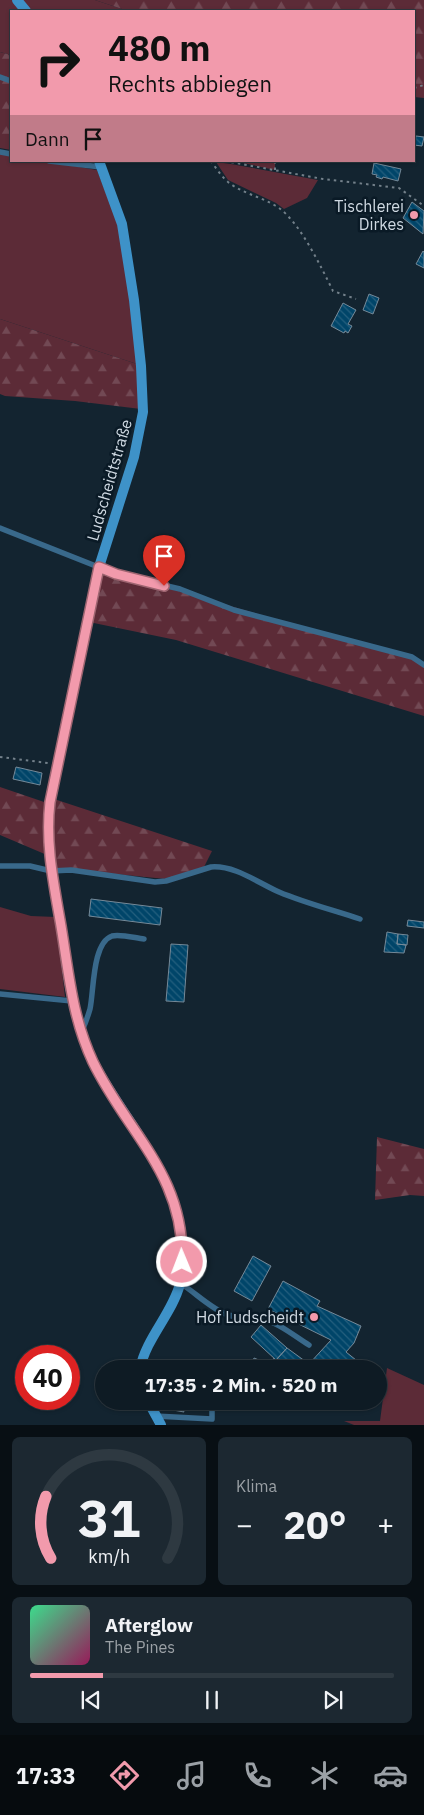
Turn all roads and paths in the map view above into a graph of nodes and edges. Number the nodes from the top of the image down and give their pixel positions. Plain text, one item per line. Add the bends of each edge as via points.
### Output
1 (17, 0) edge
2 (25, 10) edge
3 (67, 162) edge
4 (211, 162) edge
5 (230, 162) edge
6 (275, 162) edge
7 (100, 164) edge
8 (275, 170) junction
9 (424, 206) edge
10 (356, 300) dead end
11 (0, 528) edge
12 (99, 567) junction
13 (424, 665) edge
14 (0, 757) edge
15 (58, 764) junction
16 (0, 866) edge
17 (51, 871) junction
18 (360, 919) dead end
19 (144, 938) dead end
20 (0, 994) edge
21 (72, 1001) junction
22 (81, 1035) junction
23 (180, 1283) junction
24 (309, 1346) dead end
25 (143, 1360) edge
26 (152, 1410) edge
27 (212, 1410) edge
28 (155, 1416) junction
29 (161, 1425) edge

1 - 2 street
3 - 7 lane
4 - 10 path via 227,181 281,210 312,252 333,291
5 - 8 path
6 - 8 path
7 - 12 street, Ludscheidtstraße via 122,224 144,412 134,457
8 - 9 path via 399,188
11 - 12 lane
12 - 13 lane via 180,589 254,616 412,657
12 - 15 street, Ludscheidtstraße
14 - 15 path
15 - 17 street, Ludscheidtstraße via 48,817
16 - 17 lane via 30,866
17 - 18 lane via 71,870 155,882 218,866 279,892
17 - 21 street, Ludscheidtstraße
19 - 22 lane via 113,936 105,941 94,970 90,1008
20 - 21 lane
21 - 22 street, Ludscheidtstraße
22 - 23 street, Ludscheidtstraße via 108,1088 171,1191 182,1235
23 - 24 lane via 220,1312 275,1323
23 - 25 street, Ludscheidtstraße
26 - 28 street
27 - 28 lane via 212,1420
28 - 29 street

